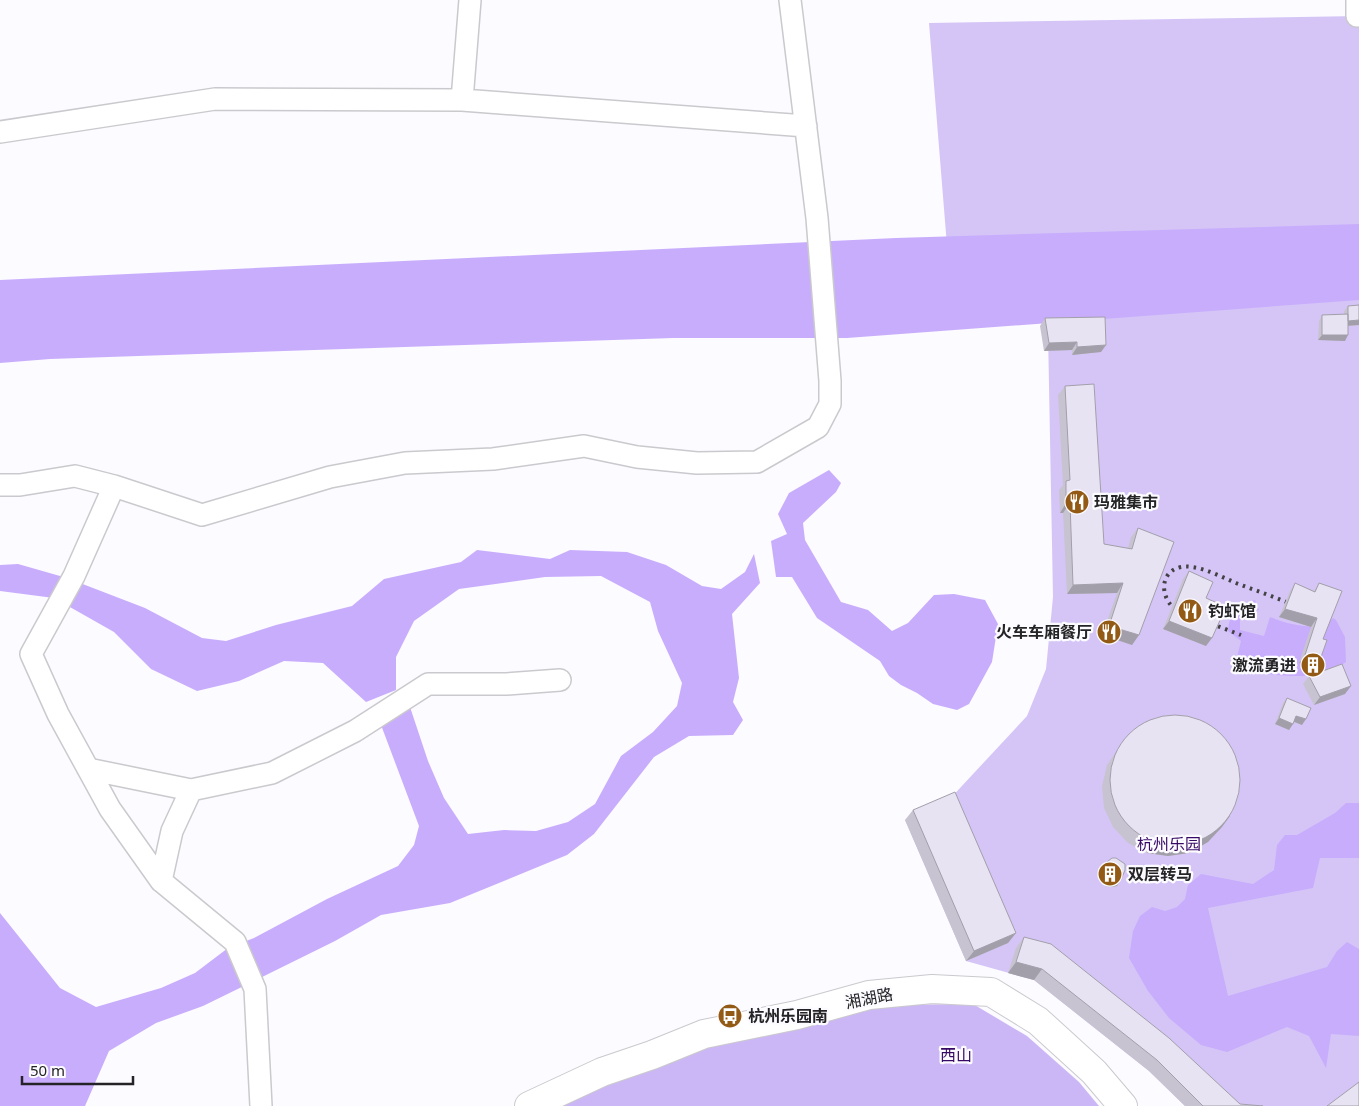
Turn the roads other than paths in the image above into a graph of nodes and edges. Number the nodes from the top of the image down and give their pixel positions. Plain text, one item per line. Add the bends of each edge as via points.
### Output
1 (470, 0) edge
2 (790, 0) edge
3 (462, 100) junction
4 (806, 126) junction
5 (0, 132) edge
6 (0, 485) edge
7 (114, 486) junction
8 (560, 680) dead end
9 (88, 769) junction
10 (191, 790) junction
11 (161, 880) junction
12 (261, 1106) edge
13 (529, 1106) edge
14 (1123, 1106) edge

1 - 3 street
2 - 4 street
3 - 4 street
3 - 5 street via 215,99
4 - 7 street via 818,227 830,404 818,426 757,462 697,463 637,457 584,446 493,458 405,463 340,475 202,515
6 - 7 street via 75,476
7 - 9 street via 74,576 31,654
8 - 10 street via 428,684 355,731 272,773
9 - 10 street
9 - 11 street via 110,809
10 - 11 street via 172,831
11 - 12 street via 235,942 255,989
13 - 14 main road, 湘湖路 via 602,1072 704,1034 797,1015 869,995 932,989 991,992 1038,1021 1094,1072

